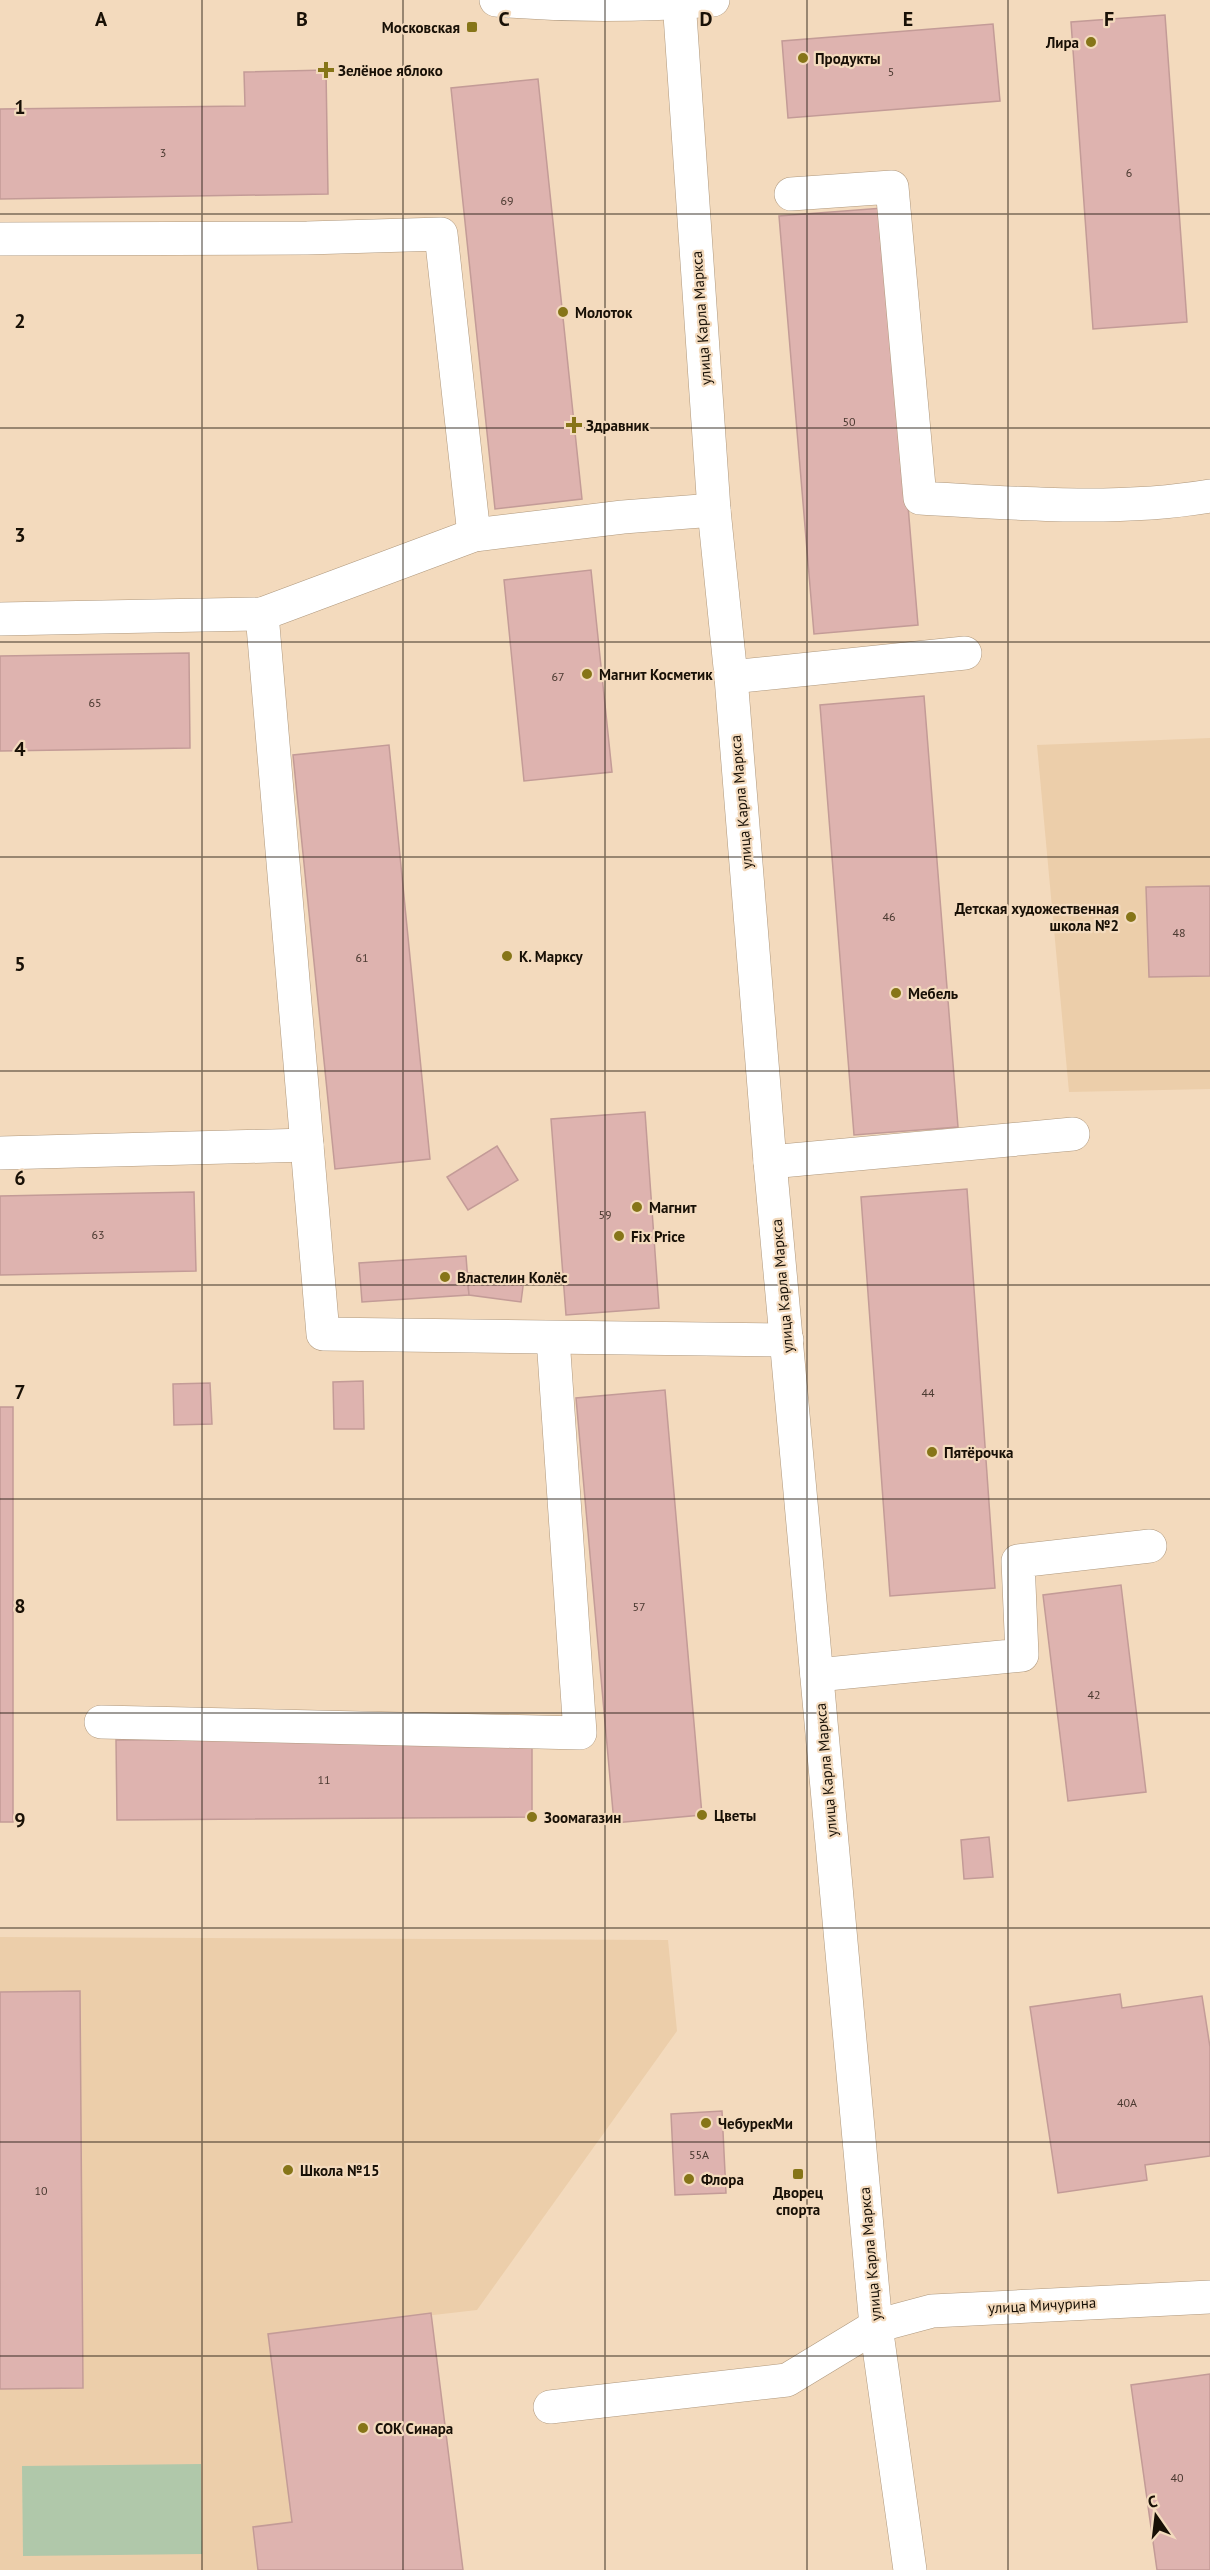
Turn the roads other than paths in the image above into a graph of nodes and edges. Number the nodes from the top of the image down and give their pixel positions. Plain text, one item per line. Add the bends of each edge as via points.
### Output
1 (496, 0) edge
2 (713, 0) edge
3 (548, 2) edge
4 (679, 2) edge
5 (791, 194) dead end
6 (0, 239) edge
7 (1210, 496) edge
8 (714, 510) junction
9 (474, 535) junction
10 (262, 614) junction
11 (0, 619) edge
12 (965, 653) dead end
13 (731, 677) junction
14 (1073, 1134) dead end
15 (307, 1145) junction
16 (0, 1154) edge
17 (770, 1162) junction
18 (553, 1338) junction
19 (787, 1340) junction
20 (1150, 1546) dead end
21 (817, 1675) junction
22 (101, 1722) dead end
23 (1210, 2297) edge
24 (876, 2326) junction
25 (550, 2407) dead end
26 (910, 2570) edge

1 - 3 street
2 - 4 street
3 - 4 street
4 - 8 street, улица Карла Маркса
5 - 7 street via 892,187 920,498 1081,506 1174,502
6 - 9 street via 441,234
8 - 9 street
8 - 13 street, улица Карла Маркса
9 - 10 street
10 - 11 street
10 - 15 street
12 - 13 street
13 - 17 street, улица Карла Маркса
14 - 17 street
15 - 16 street
15 - 18 street via 323,1334
17 - 19 street, улица Карла Маркса
18 - 19 street
18 - 22 street via 580,1733
19 - 21 street, улица Карла Маркса
20 - 21 street via 1018,1561 1022,1655
21 - 24 street, улица Карла Маркса
23 - 24 street, улица Мичурина via 932,2311
24 - 25 street, улица Мичурина via 787,2380
24 - 26 street, улица Карла Маркса

